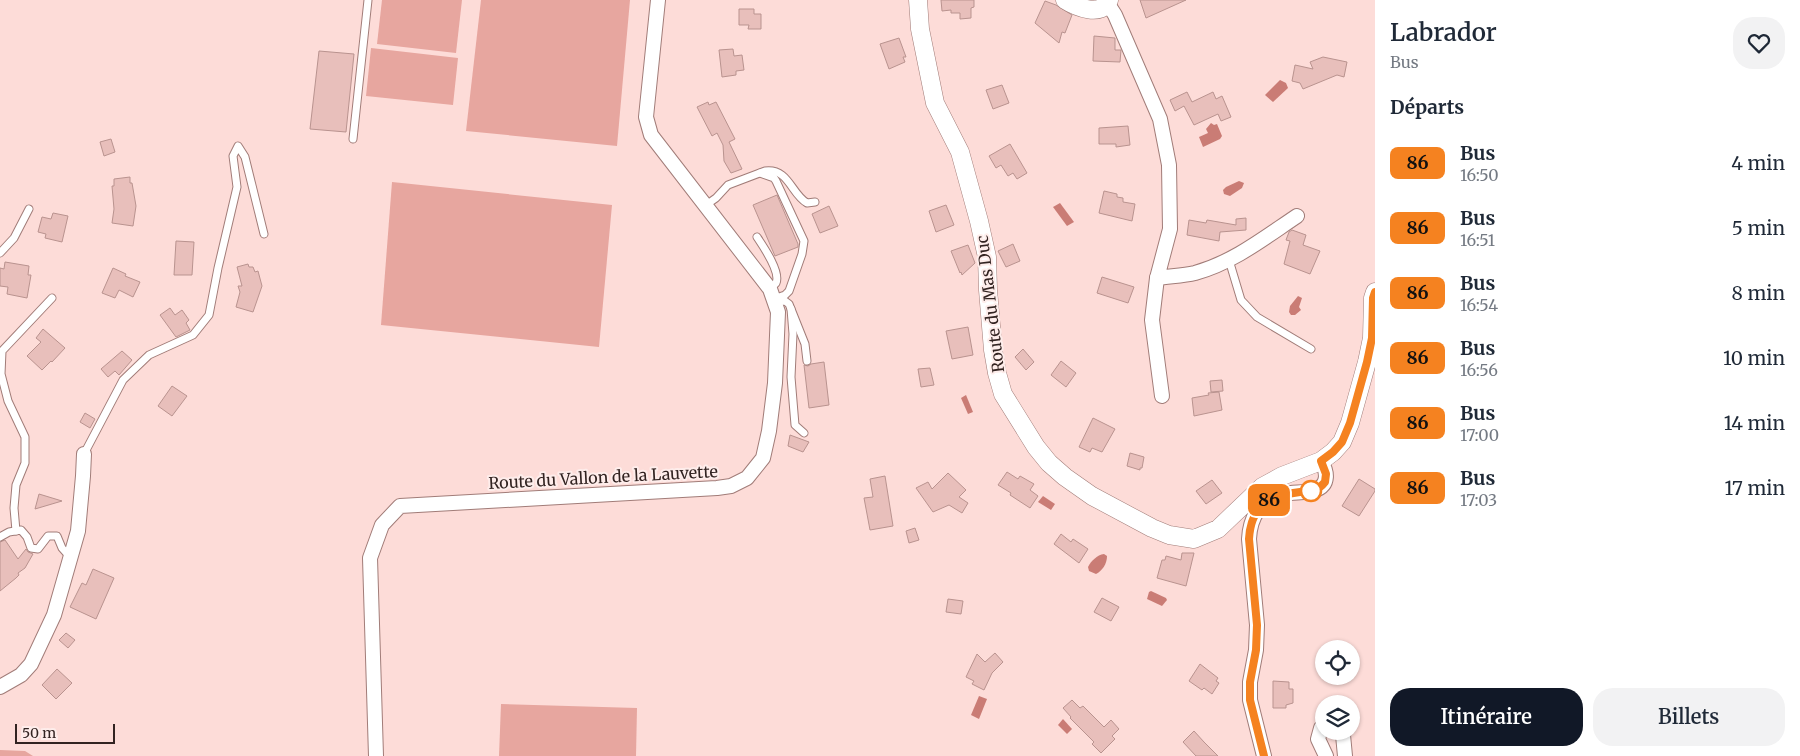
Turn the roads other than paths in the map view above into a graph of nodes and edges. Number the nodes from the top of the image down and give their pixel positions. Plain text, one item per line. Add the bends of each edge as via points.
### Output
1 (368, 0) edge
2 (658, 0) edge
3 (918, 0) edge
4 (1065, 0) edge
5 (1108, 2) edge
6 (353, 139) dead end
7 (760, 173) junction
8 (815, 202) dead end
9 (706, 205) junction
10 (29, 209) dead end
11 (1297, 216) dead end
12 (264, 234) dead end
13 (757, 237) dead end
14 (0, 253) edge
15 (1230, 260) junction
16 (1157, 278) junction
17 (1375, 292) edge
18 (773, 297) junction
19 (52, 298) dead end
20 (791, 309) junction
21 (1310, 349) dead end
22 (807, 361) dead end
23 (1162, 396) dead end
24 (804, 433) dead end
25 (84, 454) joint
26 (1321, 461) junction
27 (16, 531) junction
28 (0, 537) edge
29 (70, 557) junction
30 (0, 687) edge
31 (1318, 740) edge
32 (1343, 740) edge
33 (376, 756) edge
34 (1264, 756) edge
35 (1326, 756) edge
36 (1345, 756) edge

1 - 6 lane
2 - 9 street, Route du Vallon de la Lauvette via 646,117 650,135
3 - 26 street, Route du Mas Duc via 920,29 936,103 960,152 980,221 987,257 997,373 1003,394 1049,463 1092,496 1152,528 1194,539 1218,528 1262,487
4 - 5 street via 1090,10 1100,10
5 - 16 street via 1160,119 1169,165 1170,229
7 - 8 lane via 778,172 803,201
7 - 9 lane via 728,186
7 - 18 lane via 774,178 804,241 789,291 786,295
9 - 18 street, Route du Vallon de la Lauvette
10 - 14 lane via 14,238
11 - 15 street
12 - 25 lane via 245,157 238,146 233,156 237,187 209,315 193,335 149,355 123,380
13 - 18 lane via 772,261 777,279
15 - 16 street via 1194,273
15 - 21 lane via 1241,300 1257,317
16 - 23 street via 1152,320
17 - 26 street, Route du Mas Duc via 1369,354 1350,423 1342,442
18 - 20 lane via 785,301
18 - 33 street, Route du Vallon de la Lauvette via 778,312 778,337 769,431 763,458 747,478 731,486 717,488 400,506 382,525 370,558
19 - 27 lane via 2,351 1,374 8,401 25,437 25,463 16,485
20 - 22 lane via 805,344
20 - 24 lane via 795,425
25 - 29 street via 78,531
26 - 34 street via 1326,474 1322,486 1272,498 1259,508 1250,526 1257,625 1250,700
27 - 28 lane
27 - 29 lane via 21,530 27,537 30,548 38,549 48,536 57,536
29 - 30 street via 54,615 35,657 21,674
31 - 35 street
32 - 36 street

